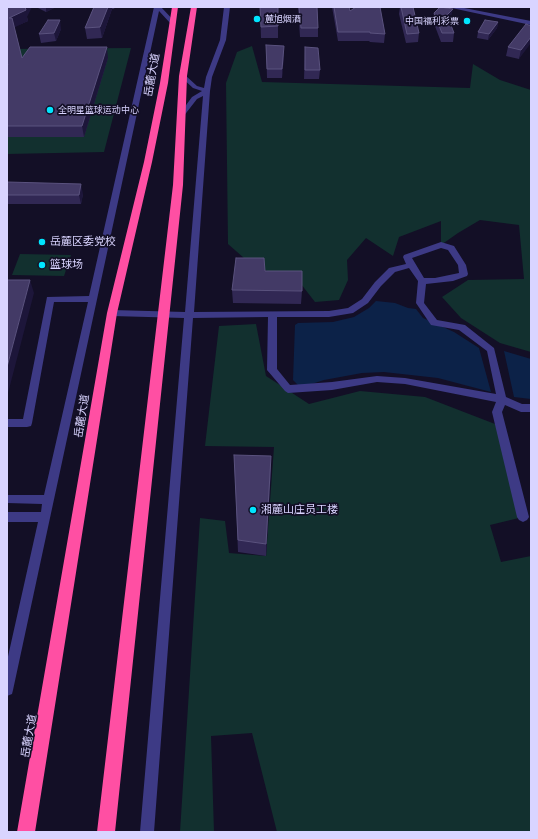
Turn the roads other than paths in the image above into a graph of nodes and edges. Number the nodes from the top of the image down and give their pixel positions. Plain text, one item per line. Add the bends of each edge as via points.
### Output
1 (157, 7) edge
2 (175, 7) edge
3 (194, 7) edge
4 (227, 7) edge
5 (450, 7) edge
6 (173, 23) junction
7 (531, 23) edge
8 (183, 76) junction
9 (207, 91) junction
10 (180, 116) junction
11 (411, 265) junction
12 (422, 281) junction
13 (92, 299) junction
14 (112, 313) junction
15 (164, 315) junction
16 (189, 315) junction
17 (273, 315) junction
18 (502, 399) junction
19 (531, 408) edge
20 (7, 423) edge
21 (7, 499) edge
22 (48, 500) junction
23 (7, 517) edge
24 (44, 517) junction
25 (523, 517) dead end
26 (7, 690) edge
27 (26, 832) edge
28 (106, 832) edge
29 (147, 832) edge

1 - 6 street
1 - 13 street
2 - 6 highway, 岳麓大道
3 - 8 highway
4 - 9 street via 223,40 209,77
5 - 7 street
6 - 14 highway, 岳麓大道 via 148,162
8 - 9 street via 195,87
8 - 10 highway
9 - 10 street via 194,98
9 - 16 street
10 - 15 highway via 178,186
11 - 12 street
11 - 12 street via 408,257 442,245 451,248 462,265 464,274 441,280
11 - 17 street via 392,270 365,301 350,311
12 - 18 street via 420,303 434,323 462,327 491,350
13 - 20 street via 50,299 27,423
13 - 22 street
14 - 15 street
14 - 27 highway, 岳麓大道
15 - 16 street
15 - 28 highway
16 - 17 street
16 - 29 street
17 - 18 street via 272,370 288,388 332,386 377,379 405,381
18 - 19 street via 521,408
18 - 25 street via 497,412
21 - 22 street
22 - 24 street
23 - 24 street
24 - 26 street

